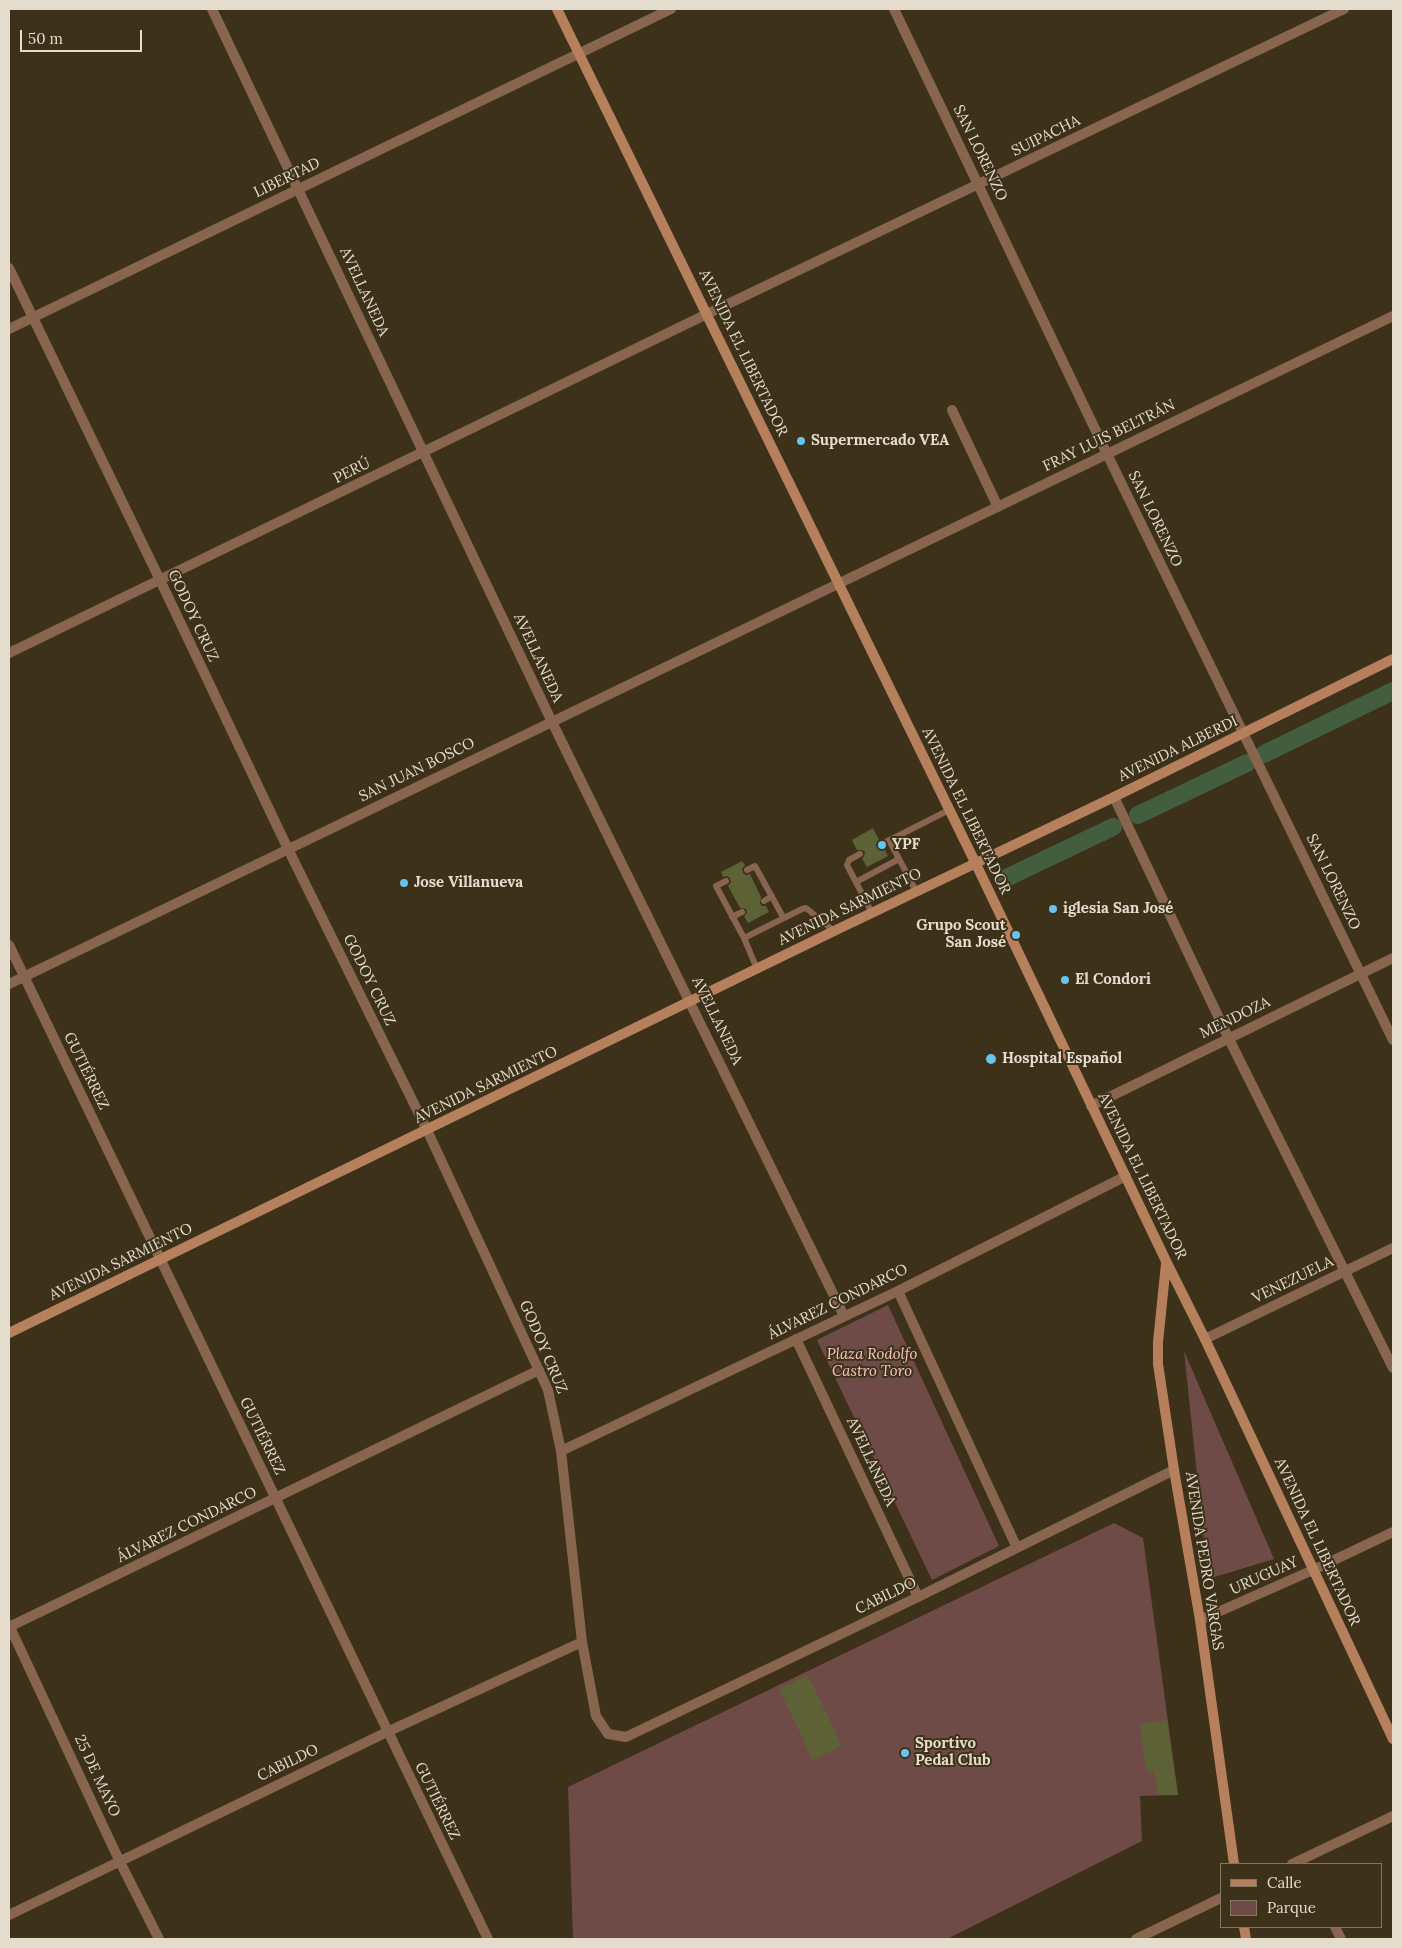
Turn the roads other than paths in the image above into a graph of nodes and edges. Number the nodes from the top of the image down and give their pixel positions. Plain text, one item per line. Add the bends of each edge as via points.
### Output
1 (212, 9) edge
2 (557, 9) edge
3 (671, 9) edge
4 (894, 9) edge
5 (1344, 9) edge
6 (578, 53) junction
7 (979, 185) junction
8 (298, 190) junction
9 (9, 268) edge
10 (707, 314) junction
11 (1393, 316) edge
12 (33, 318) junction
13 (9, 329) edge
14 (952, 410) dead end
15 (424, 453) junction
16 (1107, 454) junction
17 (998, 506) junction
18 (160, 580) junction
19 (838, 583) junction
20 (9, 653) edge
21 (1393, 659) edge
22 (552, 722) junction
23 (1243, 734) junction
24 (1114, 797) junction
25 (949, 810) junction
26 (889, 840) junction
27 (882, 844) dead end
28 (288, 849) junction
29 (860, 854) dead end
30 (899, 859) junction
31 (975, 862) junction
32 (747, 870) dead end
33 (726, 881) dead end
34 (856, 882) junction
35 (916, 891) junction
36 (772, 896) junction
37 (764, 901) dead end
38 (742, 912) dead end
39 (872, 913) junction
40 (732, 917) junction
41 (783, 917) junction
42 (834, 931) junction
43 (744, 938) junction
44 (9, 945) edge
45 (1393, 958) edge
46 (757, 969) junction
47 (1361, 974) junction
48 (24, 977) junction
49 (9, 984) edge
50 (691, 1001) junction
51 (1228, 1038) junction
52 (1393, 1040) edge
53 (1091, 1106) junction
54 (427, 1130) junction
55 (1126, 1176) junction
56 (1393, 1248) edge
57 (160, 1260) junction
58 (1167, 1263) junction
59 (1346, 1271) junction
60 (898, 1290) junction
61 (844, 1316) junction
62 (9, 1333) edge
63 (796, 1339) junction
64 (1206, 1339) junction
65 (1393, 1368) edge
66 (539, 1370) junction
67 (561, 1451) junction
68 (1174, 1470) junction
69 (276, 1499) junction
70 (1393, 1532) edge
71 (1017, 1548) junction
72 (1313, 1570) junction
73 (918, 1598) junction
74 (1200, 1620) junction
75 (9, 1626) edge
76 (582, 1642) junction
77 (386, 1732) junction
78 (608, 1734) joint
79 (1393, 1739) edge
80 (1393, 1816) edge
81 (120, 1860) junction
82 (1304, 1862) edge
83 (1234, 1863) edge
84 (1220, 1898) edge
85 (9, 1915) edge
86 (159, 1939) edge
87 (488, 1939) edge
88 (1136, 1939) edge

1 - 8 street, AVELLANEDA
2 - 6 main road, AVENIDA EL LIBERTADOR
3 - 6 street, LIBERTAD
4 - 7 street, SAN LORENZO
5 - 7 street, SUIPACHA
6 - 8 street, LIBERTAD
6 - 10 main road, AVENIDA EL LIBERTADOR
7 - 10 street, SUIPACHA
7 - 16 street, SAN LORENZO
8 - 12 street, LIBERTAD
8 - 15 street, AVELLANEDA
9 - 12 street, GODOY CRUZ
10 - 15 street, PERÚ
10 - 19 main road, AVENIDA EL LIBERTADOR
11 - 16 street, FRAY LUIS BELTRÁN
12 - 13 street, LIBERTAD
12 - 18 street, GODOY CRUZ
14 - 17 street
15 - 18 street, PERÚ
15 - 22 street, AVELLANEDA
16 - 17 street, FRAY LUIS BELTRÁN
16 - 23 street, SAN LORENZO
17 - 19 street, FRAY LUIS BELTRÁN
18 - 20 street, PERÚ
18 - 28 street, GODOY CRUZ
19 - 22 street, SAN JUAN BOSCO
19 - 25 main road, AVENIDA EL LIBERTADOR
21 - 23 main road, AVENIDA ALBERDI
22 - 28 street, SAN JUAN BOSCO
22 - 50 street, AVELLANEDA
23 - 24 main road, AVENIDA ALBERDI
23 - 47 street, SAN LORENZO
24 - 31 main road, AVENIDA ALBERDI
24 - 51 street
25 - 26 lane
25 - 31 main road, AVENIDA EL LIBERTADOR
26 - 27 lane
26 - 30 lane
28 - 48 street, SAN JUAN BOSCO
28 - 54 street, GODOY CRUZ
29 - 34 lane via 847,862
30 - 34 lane
30 - 35 lane
31 - 35 main road, AVENIDA SARMIENTO
31 - 53 main road, AVENIDA EL LIBERTADOR
32 - 36 lane via 755,866
33 - 40 lane via 716,886
34 - 39 lane
35 - 39 main road, AVENIDA SARMIENTO
36 - 37 lane
36 - 41 lane
38 - 40 lane
39 - 42 main road, AVENIDA SARMIENTO
40 - 43 lane
41 - 42 lane via 806,908
41 - 43 lane
42 - 46 main road, AVENIDA SARMIENTO
43 - 46 lane
44 - 48 street, GUTIÉRREZ
45 - 47 street, MENDOZA
46 - 50 main road, AVENIDA SARMIENTO
47 - 51 street, MENDOZA
47 - 52 street, SAN LORENZO
48 - 49 street, SAN JUAN BOSCO
48 - 57 street, GUTIÉRREZ
50 - 54 main road, AVENIDA SARMIENTO
50 - 61 street, AVELLANEDA
51 - 53 street, MENDOZA
51 - 59 street
53 - 55 main road, AVENIDA EL LIBERTADOR
54 - 57 main road, AVENIDA SARMIENTO
54 - 66 street, GODOY CRUZ
55 - 58 main road, AVENIDA EL LIBERTADOR
55 - 60 street, ÁLVAREZ CONDARCO
56 - 59 street, VENEZUELA
57 - 62 main road, AVENIDA SARMIENTO
57 - 69 street, GUTIÉRREZ
58 - 64 main road, AVENIDA EL LIBERTADOR
58 - 68 main road, AVENIDA PEDRO VARGAS via 1158,1364
59 - 64 street, VENEZUELA
59 - 65 street
60 - 61 street, ÁLVAREZ CONDARCO
60 - 71 street
61 - 63 street, ÁLVAREZ CONDARCO
63 - 67 street, ÁLVAREZ CONDARCO
63 - 73 street, AVELLANEDA
64 - 72 main road, AVENIDA EL LIBERTADOR
66 - 67 street, GODOY CRUZ via 548,1390
66 - 69 street, ÁLVAREZ CONDARCO
67 - 76 street, GODOY CRUZ
68 - 71 street, CABILDO
68 - 74 main road, AVENIDA PEDRO VARGAS
69 - 75 street, ÁLVAREZ CONDARCO
69 - 77 street, GUTIÉRREZ
70 - 72 street, URUGUAY
71 - 73 street, CABILDO
72 - 74 street, URUGUAY
72 - 79 main road, AVENIDA EL LIBERTADOR
73 - 78 street, CABILDO via 626,1738
74 - 83 main road, AVENIDA PEDRO VARGAS
75 - 81 street, 25 DE MAYO
76 - 77 street, CABILDO
76 - 78 street, GODOY CRUZ via 596,1716
77 - 81 street, CABILDO
77 - 87 street, GUTIÉRREZ
80 - 82 street
81 - 85 street, CABILDO
81 - 86 street, 25 DE MAYO
84 - 88 street

